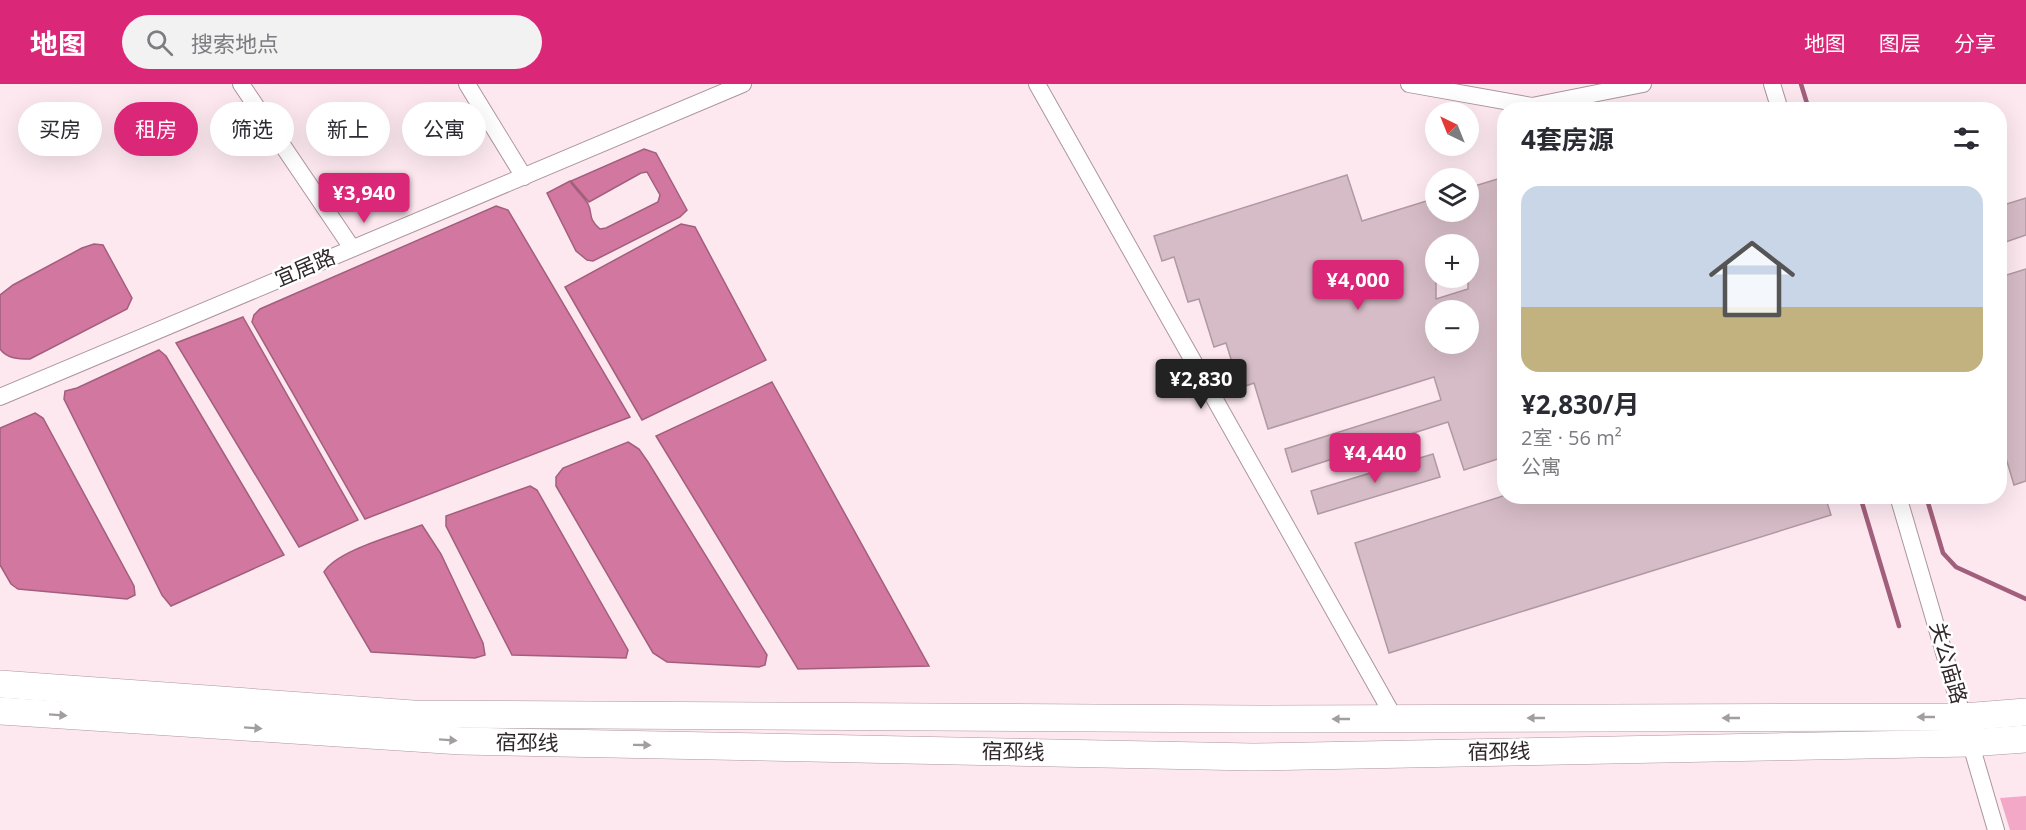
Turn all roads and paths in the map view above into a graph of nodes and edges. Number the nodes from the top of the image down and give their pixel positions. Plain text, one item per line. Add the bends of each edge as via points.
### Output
1 (241, 84) edge
2 (467, 84) edge
3 (743, 84) edge
4 (1037, 84) edge
5 (1409, 84) edge
6 (1643, 84) edge
7 (1772, 84) edge
8 (1510, 102) edge
9 (1552, 102) edge
10 (1778, 102) edge
11 (524, 177) junction
12 (352, 248) junction
13 (0, 397) edge
14 (1900, 504) edge
15 (0, 684) edge
16 (0, 711) edge
17 (2026, 712) edge
18 (1395, 718) junction
19 (1966, 730) junction
20 (2026, 739) edge
21 (1996, 830) edge

1 - 12 street
2 - 11 street
3 - 11 street, 宜居路
4 - 18 street
5 - 8 street
6 - 9 street
7 - 10 street
11 - 12 street, 宜居路
12 - 13 street, 宜居路
14 - 19 street, 关公庙路
18 -> 15 main road, 宿邳线 via 413,714
16 -> 19 main road, 宿邳线 via 461,741 1241,756
17 - 19 main road, 宿邳线
19 -> 18 main road, 宿邳线
19 - 20 main road, 宿邳线
19 - 21 street, 关公庙路

